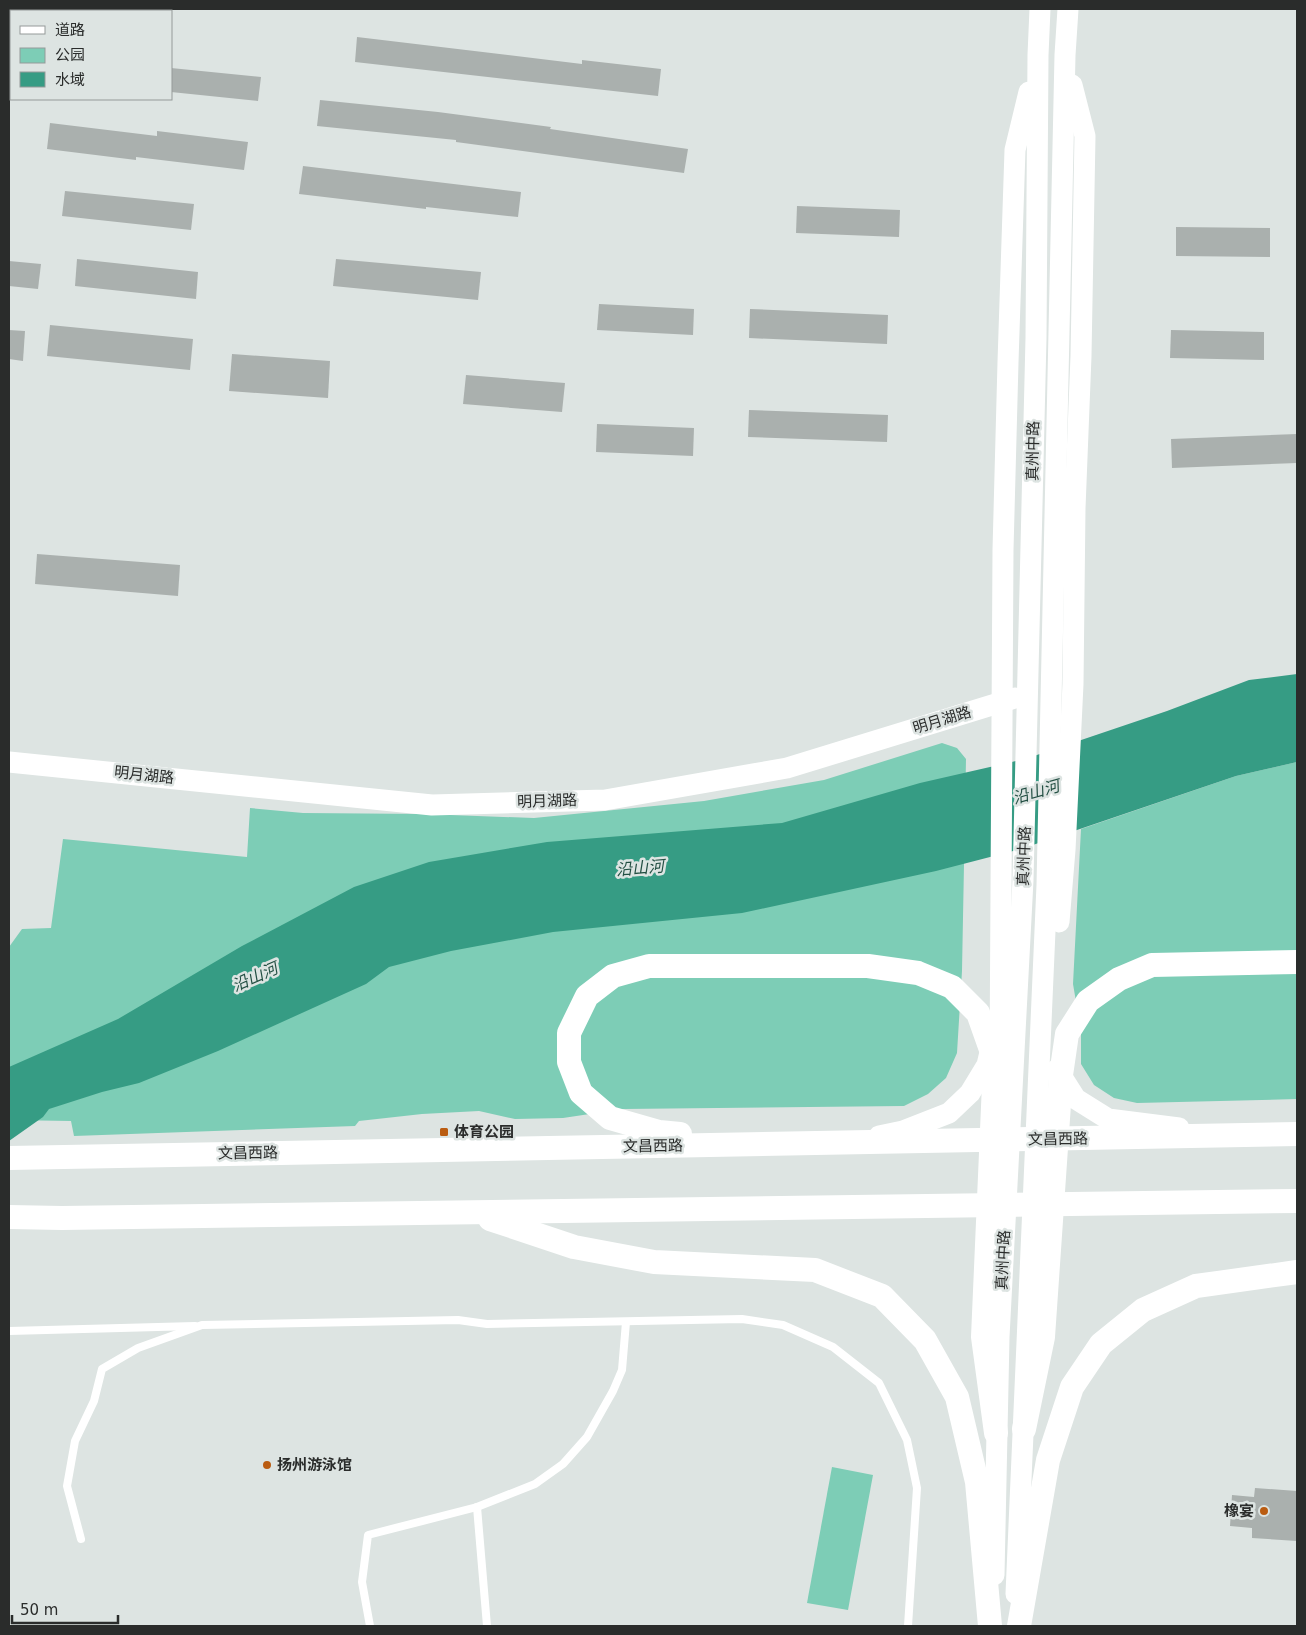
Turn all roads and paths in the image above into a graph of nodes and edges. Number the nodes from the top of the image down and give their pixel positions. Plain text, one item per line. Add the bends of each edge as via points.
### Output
1 (1040, 9) edge
2 (1068, 9) edge
3 (1038, 55) junction
4 (1065, 56) junction
5 (1073, 684) junction
6 (1003, 701) junction
7 (9, 762) edge
8 (1297, 962) edge
9 (1000, 1010) junction
10 (1051, 1016) junction
11 (1297, 1134) edge
12 (1246, 1135) junction
13 (1046, 1139) junction
14 (1001, 1140) junction
15 (850, 1142) junction
16 (791, 1143) junction
17 (9, 1158) edge
18 (1297, 1201) edge
19 (1042, 1204) junction
20 (999, 1206) junction
21 (472, 1212) junction
22 (9, 1217) edge
23 (1297, 1272) edge
24 (626, 1322) junction
25 (202, 1325) junction
26 (9, 1331) edge
27 (1035, 1336) junction
28 (991, 1337) junction
29 (1024, 1429) joint
30 (996, 1433) joint
31 (477, 1507) junction
32 (81, 1539) dead end
33 (370, 1626) edge
34 (487, 1626) edge
35 (908, 1626) edge
36 (992, 1626) edge
37 (1015, 1626) edge
38 (1019, 1626) edge

1 - 3 street, 真州中路
2 - 4 street, 真州中路
3 - 6 street, 真州中路 via 1015,150 1003,550
3 - 28 street, 真州中路 via 1036,338 1023,880
4 - 5 street, 真州中路 via 1085,136
4 - 27 street, 真州中路
5 - 6 street, 明月湖路
5 - 10 street, 真州中路 via 1065,850
6 - 7 street, 明月湖路 via 787,768 605,800 432,805
6 - 9 street, 真州中路
8 - 27 main road via 1152,965 1119,979 1088,1001 1067,1034
9 - 14 street, 真州中路
9 - 15 street via 987,1065 970,1093 949,1113 903,1131
10 - 12 street via 1057,1069 1076,1099 1108,1119
10 - 13 street, 真州中路
11 - 12 main road, 文昌西路
12 - 13 main road, 文昌西路
13 - 14 main road, 文昌西路
13 - 19 street, 真州中路
14 - 15 main road, 文昌西路
14 - 20 street, 真州中路
15 - 16 main road, 文昌西路
16 - 17 main road, 文昌西路
16 - 28 main road via 658,1132 610,1118 582,1093 568,1062 569,1033 588,996 613,976 649,966 868,966 918,972 952,987 978,1013 995,1061
18 - 19 main road
19 - 20 main road
20 - 21 main road
21 - 22 main road
21 - 36 main road via 574,1247 654,1262 815,1270 882,1296 925,1340 958,1397 977,1482
23 - 38 main road via 1196,1286 1143,1310 1101,1344 1072,1387 1048,1460
24 - 25 lane via 487,1324 458,1320
24 - 31 lane via 622,1370 614,1391 587,1437 563,1464 535,1484
24 - 35 lane via 742,1319 783,1325 833,1347 879,1383 907,1440 917,1488
25 - 26 lane
25 - 32 lane via 138,1348 102,1369 94,1402 75,1441 67,1486
27 - 29 main road
28 - 30 main road
29 - 37 street
30 - 36 street
31 - 33 lane via 368,1535 362,1582
31 - 34 lane

